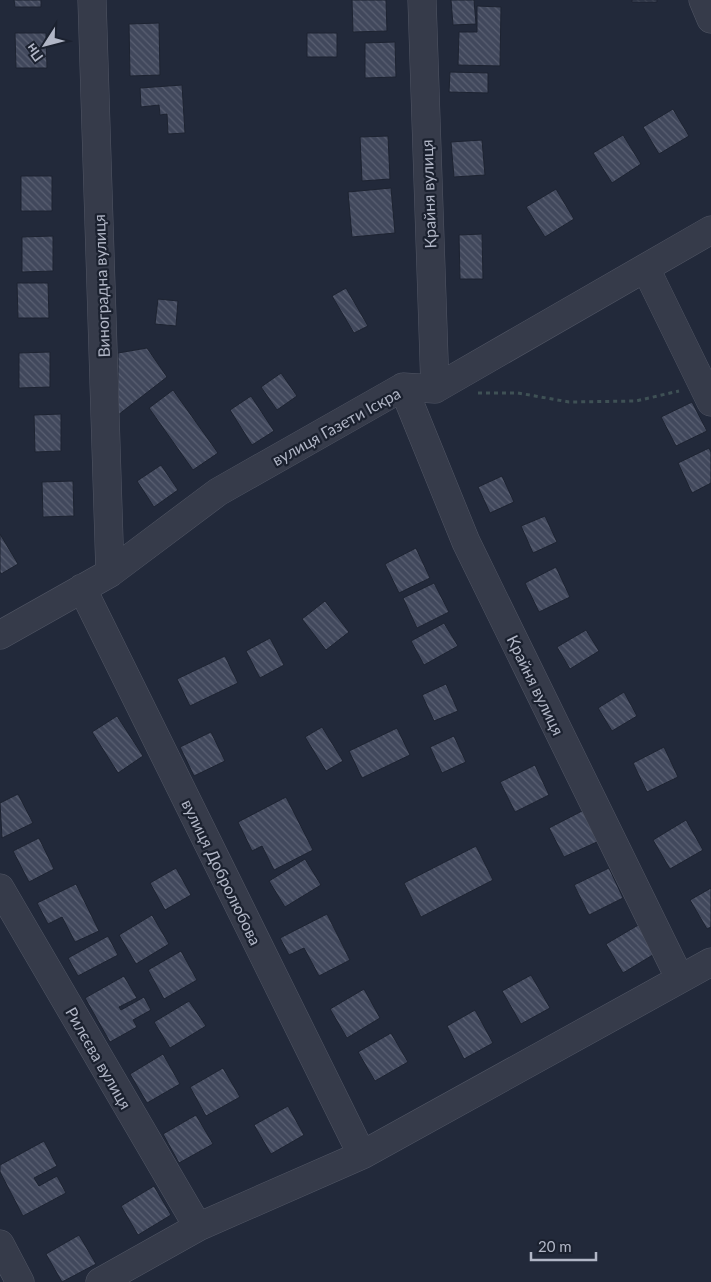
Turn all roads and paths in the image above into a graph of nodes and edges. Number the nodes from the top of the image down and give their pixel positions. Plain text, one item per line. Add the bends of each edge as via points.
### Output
1 (92, 0) edge
2 (422, 0) edge
3 (703, 0) edge
4 (711, 19) edge
5 (711, 230) edge
6 (646, 269) junction
7 (403, 387) junction
8 (435, 389) junction
9 (474, 393) dead end
10 (707, 394) edge
11 (110, 573) junction
12 (82, 588) junction
13 (0, 635) edge
14 (0, 888) edge
15 (711, 962) edge
16 (680, 979) junction
17 (362, 1156) junction
18 (198, 1227) junction
19 (0, 1244) edge
20 (20, 1282) edge
21 (100, 1282) edge

1 - 11 street, Виноградна вулиця
2 - 8 street, Крайня вулиця
3 - 4 street
5 - 6 street
6 - 8 street
6 - 10 street
7 - 8 street, вулиця Газети Іскра
7 - 11 street, вулиця Газети Іскра via 218,492
7 - 16 street, Крайня вулиця via 466,542
9 - 10 path via 518,393 568,402 636,401
11 - 12 street, вулиця Газети Іскра
12 - 13 street, вулиця Газети Іскра
12 - 17 street, вулиця Добролюбова
14 - 18 street, Рилєєва вулиця
15 - 16 street
16 - 17 street
17 - 18 street
18 - 21 street
19 - 20 street

